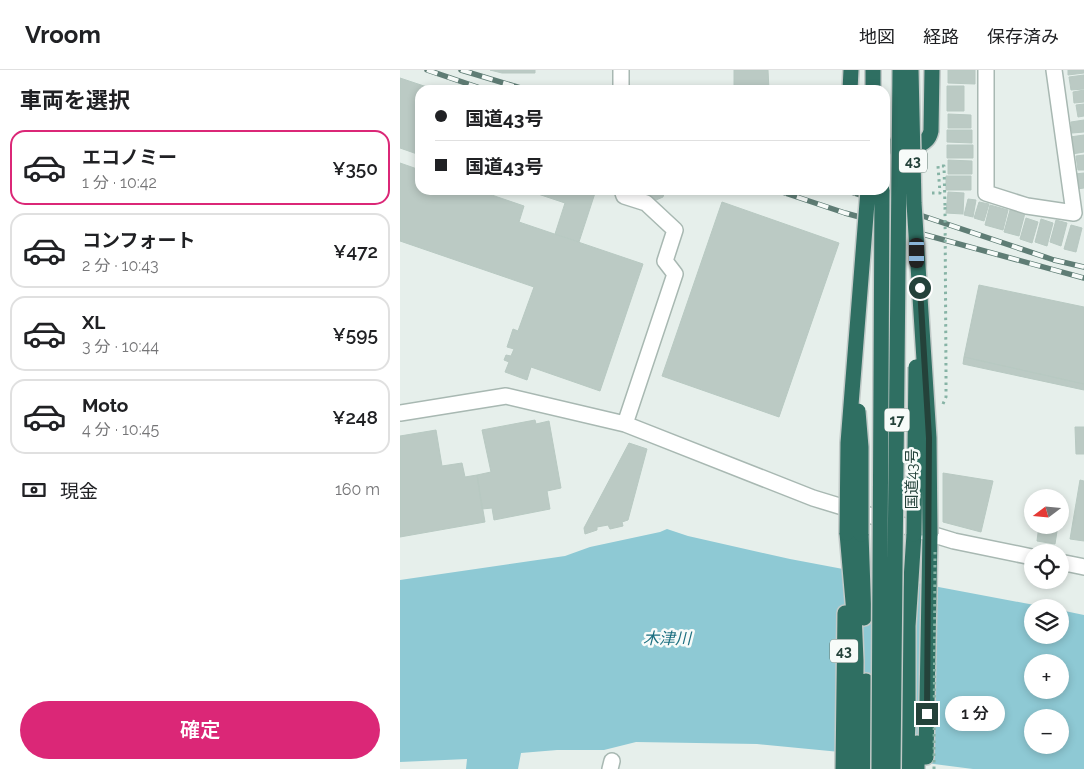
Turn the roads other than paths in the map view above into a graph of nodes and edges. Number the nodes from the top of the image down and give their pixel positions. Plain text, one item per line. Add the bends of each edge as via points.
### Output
1 (621, 70) edge
2 (851, 70) edge
3 (873, 70) edge
4 (882, 70) edge
5 (900, 70) edge
6 (911, 70) edge
7 (932, 70) edge
8 (986, 70) edge
9 (1054, 70) edge
10 (621, 85) edge
11 (850, 85) edge
12 (873, 85) edge
13 (882, 85) edge
14 (890, 146) edge
15 (624, 195) edge
16 (868, 195) edge
17 (882, 195) edge
18 (917, 253) junction
19 (854, 373) junction
20 (400, 413) edge
21 (624, 424) junction
22 (847, 533) junction
23 (914, 534) junction
24 (1024, 555) edge
25 (1069, 564) edge
26 (1084, 567) edge
27 (843, 769) edge
28 (855, 769) edge
29 (870, 769) edge
30 (879, 769) edge
31 (893, 769) edge
32 (906, 769) edge
33 (917, 769) edge
34 (926, 769) edge

1 - 10 street
2 - 11 highway
3 - 12 highway
4 - 13 highway
5 - 31 highway, 17, bridge
6 - 18 highway, 国道43号 / 43, bridge
7 - 14 highway via 930,138 915,146
8 - 9 street via 986,193 1027,206 1074,213
15 - 21 street via 646,203 675,230 665,261 675,274
16 - 19 highway, 43, bridge
17 - 30 highway, 17, bridge
18 - 23 highway, bridge
18 - 34 highway, 国道43号 / 43, bridge via 929,438
19 - 22 highway, 43, bridge via 848,443
19 - 29 highway, bridge via 861,447
20 - 21 street via 506,396
21 - 24 street via 813,498 954,541
22 - 27 highway, 43
22 - 28 highway via 856,661
23 - 32 highway via 908,626
23 - 33 highway via 918,626
25 - 26 street

